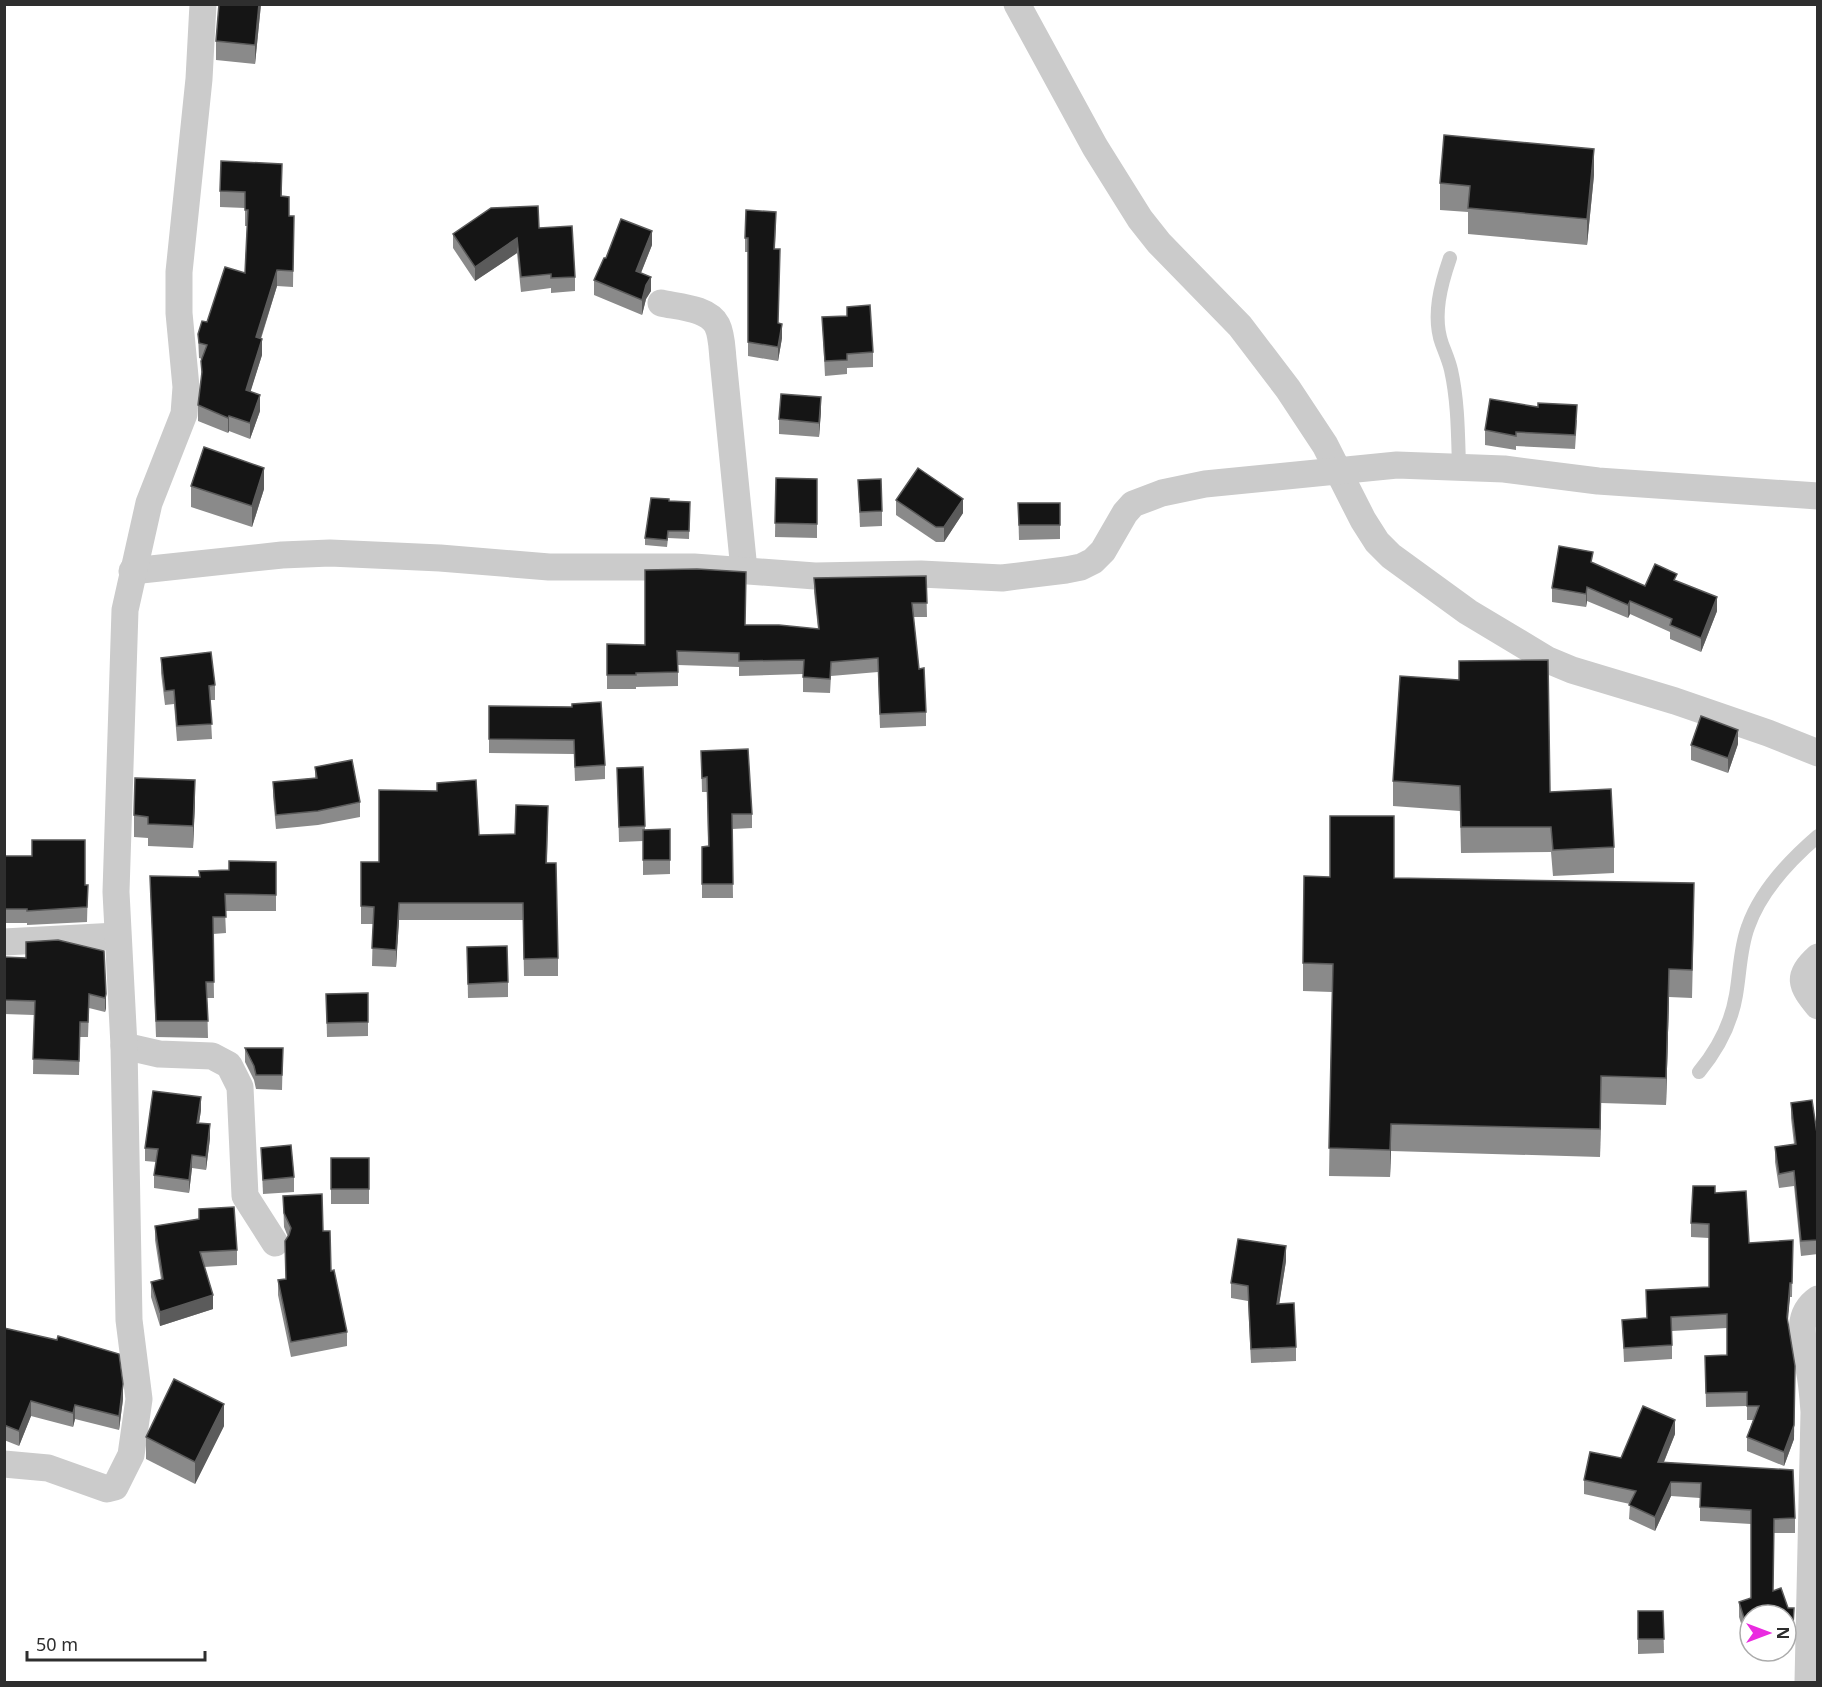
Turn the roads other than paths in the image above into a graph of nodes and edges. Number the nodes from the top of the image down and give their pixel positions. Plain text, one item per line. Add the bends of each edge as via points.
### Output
1 (203, 4) edge
2 (1017, 4) edge
3 (1450, 258) dead end
4 (661, 303) dead end
5 (1460, 466) junction
6 (1338, 470) junction
7 (1818, 496) edge
8 (744, 570) junction
9 (132, 571) junction
10 (1818, 753) edge
11 (1818, 836) edge
12 (117, 936) junction
13 (4, 942) edge
14 (1818, 957) edge
15 (1818, 1006) edge
16 (124, 1046) junction
17 (1699, 1072) dead end
18 (275, 1243) dead end
19 (1818, 1299) edge
20 (4, 1464) edge
21 (1808, 1683) edge

1 - 9 street via 179,272 184,414 149,503
2 - 6 street via 1095,147 1140,219 1264,356
3 - 5 lane via 1439,296 1439,331 1451,369
4 - 8 street via 696,310 710,316 718,326
5 - 6 street via 1396,465
5 - 7 street via 1598,481
6 - 8 street via 1204,484 1146,497 1125,513 1110,541 1093,561 1066,570 1002,578 921,574 815,576
6 - 10 street via 1377,542 1391,556 1507,636 1572,670 1675,701
8 - 9 street via 549,567 330,553
9 - 12 street via 125,610
11 - 17 lane via 1762,897 1748,927 1731,1017 1715,1053
12 - 13 street
12 - 16 street
14 - 15 street via 1803,975 1807,993
16 - 18 street via 159,1054 212,1056 229,1065 240,1086 245,1196
16 - 20 street via 129,1320 139,1399 131,1455 115,1487 107,1489 48,1468
19 - 21 street via 1806,1310 1802,1327 1814,1412

